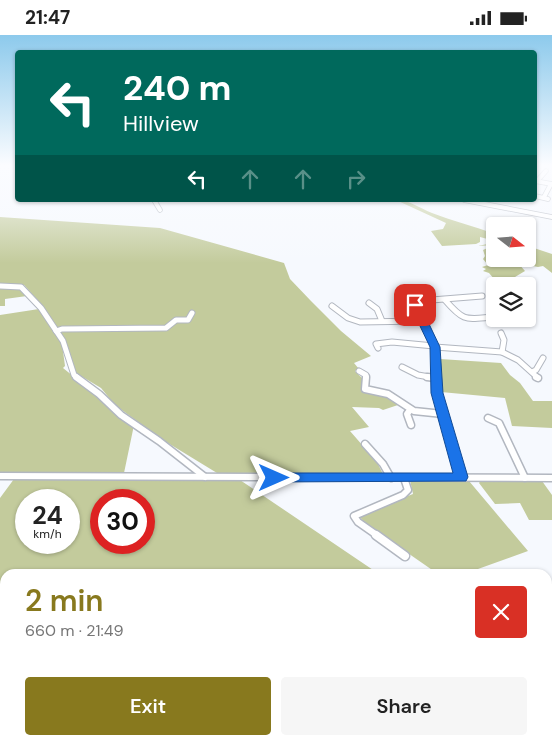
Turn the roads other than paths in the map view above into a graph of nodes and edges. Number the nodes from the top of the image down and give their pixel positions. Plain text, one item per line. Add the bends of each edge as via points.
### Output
1 (155, 202) edge
2 (474, 202) edge
3 (160, 210) dead end
4 (552, 217) edge
5 (552, 223) edge
6 (0, 286) edge
7 (482, 296) dead end
8 (445, 300) junction
9 (369, 302) dead end
10 (332, 306) dead end
11 (192, 313) dead end
12 (486, 318) edge
13 (382, 321) junction
14 (422, 321) junction
15 (56, 331) junction
16 (501, 333) dead end
17 (435, 346) junction
18 (378, 348) dead end
19 (502, 352) junction
20 (543, 358) dead end
21 (402, 367) dead end
22 (359, 371) dead end
23 (532, 372) junction
24 (538, 377) dead end
25 (436, 378) junction
26 (410, 410) junction
27 (443, 414) junction
28 (488, 418) dead end
29 (411, 425) dead end
30 (365, 444) dead end
31 (0, 476) edge
32 (205, 477) junction
33 (461, 477) junction
34 (390, 478) junction
35 (404, 478) junction
36 (525, 478) junction
37 (552, 478) edge
38 (405, 556) dead end

1 - 3 street
2 - 4 street
4 - 5 street
6 - 15 street via 23,289
7 - 8 street
8 - 12 street via 460,317
8 - 14 street via 416,303
9 - 13 street via 377,309
10 - 13 street via 356,321
11 - 15 street via 188,320 176,320 166,328
13 - 14 street
14 - 17 street
15 - 32 street via 63,341 74,375 121,415
16 - 19 street via 504,340
17 - 18 street via 388,342 376,345
17 - 19 street
17 - 25 street
19 - 23 street
20 - 23 street
21 - 25 street via 418,375
22 - 26 street via 366,375 365,389 388,394
23 - 24 street
25 - 27 street
26 - 27 street
26 - 29 street via 407,414
27 - 33 street
28 - 36 street via 499,423
30 - 34 street via 383,464
31 - 32 street
32 - 34 street
33 - 35 street
33 - 36 street
34 - 35 street
35 - 38 street via 408,490 403,495 354,516
36 - 37 street

